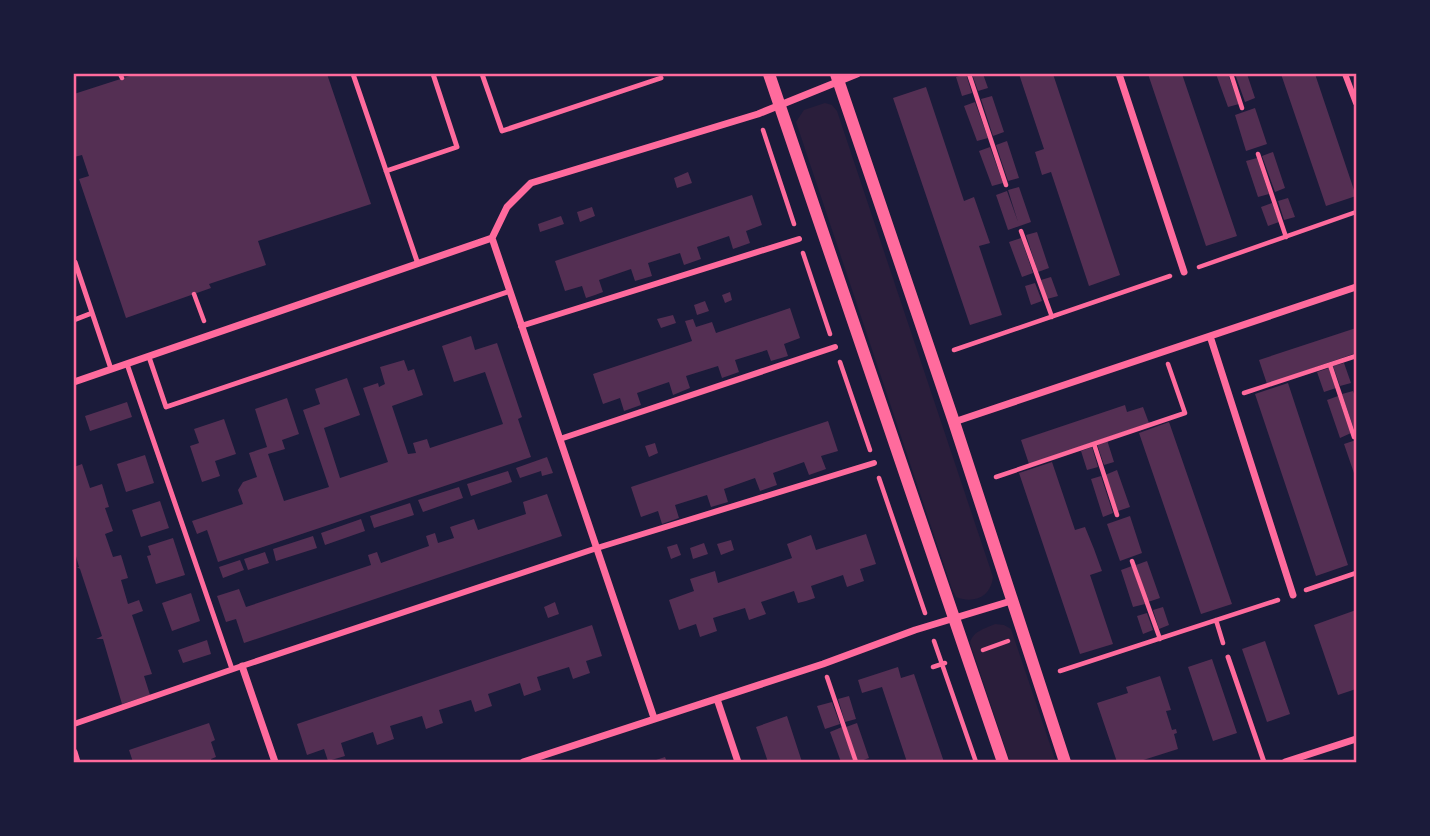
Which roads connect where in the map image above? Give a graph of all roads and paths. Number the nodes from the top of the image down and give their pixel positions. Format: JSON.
{"nodes":[{"id":1,"x":353,"y":74,"type":"edge"},
{"id":2,"x":433,"y":74,"type":"edge"},
{"id":3,"x":482,"y":74,"type":"edge"},
{"id":4,"x":769,"y":74,"type":"edge"},
{"id":5,"x":857,"y":74,"type":"edge"},
{"id":6,"x":969,"y":74,"type":"edge"},
{"id":7,"x":1119,"y":74,"type":"edge"},
{"id":8,"x":1231,"y":74,"type":"edge"},
{"id":9,"x":1345,"y":74,"type":"edge"},
{"id":10,"x":837,"y":77,"type":"edge"},
{"id":11,"x":661,"y":78,"type":"dead end"},
{"id":12,"x":1356,"y":103,"type":"edge"},
{"id":13,"x":780,"y":106,"type":"junction"},
{"id":14,"x":1242,"y":108,"type":"dead end"},
{"id":15,"x":1258,"y":154,"type":"dead end"},
{"id":16,"x":386,"y":171,"type":"junction"},
{"id":17,"x":1006,"y":186,"type":"dead end"},
{"id":18,"x":1356,"y":212,"type":"edge"},
{"id":19,"x":1021,"y":231,"type":"dead end"},
{"id":20,"x":1286,"y":237,"type":"junction"},
{"id":21,"x":492,"y":238,"type":"junction"},
{"id":22,"x":799,"y":239,"type":"dead end"},
{"id":23,"x":74,"y":262,"type":"edge"},
{"id":24,"x":418,"y":264,"type":"junction"},
{"id":25,"x":1184,"y":272,"type":"junction"},
{"id":26,"x":1356,"y":287,"type":"edge"},
{"id":27,"x":510,"y":291,"type":"junction"},
{"id":28,"x":194,"y":294,"type":"dead end"},
{"id":29,"x":92,"y":313,"type":"junction"},
{"id":30,"x":1052,"y":317,"type":"junction"},
{"id":31,"x":74,"y":320,"type":"edge"},
{"id":32,"x":521,"y":326,"type":"junction"},
{"id":33,"x":209,"y":335,"type":"junction"},
{"id":34,"x":1210,"y":336,"type":"junction"},
{"id":35,"x":835,"y":347,"type":"dead end"},
{"id":36,"x":954,"y":351,"type":"dead end"},
{"id":37,"x":1164,"y":352,"type":"junction"},
{"id":38,"x":1356,"y":356,"type":"edge"},
{"id":39,"x":149,"y":357,"type":"junction"},
{"id":40,"x":127,"y":364,"type":"junction"},
{"id":41,"x":1330,"y":365,"type":"junction"},
{"id":42,"x":111,"y":369,"type":"junction"},
{"id":43,"x":74,"y":382,"type":"edge"},
{"id":44,"x":1230,"y":398,"type":"junction"},
{"id":45,"x":954,"y":422,"type":"junction"},
{"id":46,"x":1354,"y":437,"type":"dead end"},
{"id":47,"x":560,"y":439,"type":"junction"},
{"id":48,"x":1094,"y":444,"type":"junction"},
{"id":49,"x":874,"y":463,"type":"dead end"},
{"id":50,"x":996,"y":477,"type":"dead end"},
{"id":51,"x":1117,"y":515,"type":"dead end"},
{"id":52,"x":597,"y":548,"type":"junction"},
{"id":53,"x":1132,"y":561,"type":"dead end"},
{"id":54,"x":1356,"y":573,"type":"edge"},
{"id":55,"x":1293,"y":595,"type":"junction"},
{"id":56,"x":1012,"y":601,"type":"junction"},
{"id":57,"x":956,"y":620,"type":"junction"},
{"id":58,"x":1216,"y":620,"type":"junction"},
{"id":59,"x":929,"y":626,"type":"junction"},
{"id":60,"x":1023,"y":636,"type":"junction"},
{"id":61,"x":1160,"y":639,"type":"junction"},
{"id":62,"x":968,"y":655,"type":"junction"},
{"id":63,"x":1228,"y":657,"type":"joint"},
{"id":64,"x":823,"y":664,"type":"junction"},
{"id":65,"x":943,"y":664,"type":"junction"},
{"id":66,"x":242,"y":666,"type":"junction"},
{"id":67,"x":933,"y":667,"type":"dead end"},
{"id":68,"x":232,"y":669,"type":"junction"},
{"id":69,"x":1060,"y":671,"type":"dead end"},
{"id":70,"x":717,"y":699,"type":"junction"},
{"id":71,"x":654,"y":718,"type":"junction"},
{"id":72,"x":74,"y":724,"type":"edge"},
{"id":73,"x":1356,"y":739,"type":"edge"},
{"id":74,"x":74,"y":752,"type":"edge"},
{"id":75,"x":77,"y":762,"type":"edge"},
{"id":76,"x":275,"y":762,"type":"edge"},
{"id":77,"x":523,"y":762,"type":"edge"},
{"id":78,"x":738,"y":762,"type":"edge"},
{"id":79,"x":856,"y":762,"type":"edge"},
{"id":80,"x":976,"y":762,"type":"edge"},
{"id":81,"x":1003,"y":762,"type":"edge"},
{"id":82,"x":1065,"y":762,"type":"edge"},
{"id":83,"x":1265,"y":762,"type":"edge"},
{"id":84,"x":1285,"y":762,"type":"edge"}],
"edges":[{"from":1,"to":16,"type":"lane"},
{"from":2,"to":16,"type":"lane"},
{"from":3,"to":11,"type":"lane"},
{"from":4,"to":13,"type":"street"},
{"from":5,"to":10,"type":"street"},
{"from":6,"to":17,"type":"path"},
{"from":7,"to":25,"type":"street"},
{"from":8,"to":14,"type":"path"},
{"from":9,"to":12,"type":"street"},
{"from":10,"to":13,"type":"street"},
{"from":10,"to":45,"type":"street"},
{"from":13,"to":21,"type":"street"},
{"from":13,"to":57,"type":"street"},
{"from":15,"to":20,"type":"path"},
{"from":16,"to":24,"type":"lane"},
{"from":18,"to":20,"type":"path"},
{"from":19,"to":30,"type":"path"},
{"from":20,"to":25,"type":"path"},
{"from":21,"to":24,"type":"street"},
{"from":21,"to":27,"type":"street"},
{"from":22,"to":32,"type":"street"},
{"from":23,"to":29,"type":"lane"},
{"from":24,"to":33,"type":"street"},
{"from":25,"to":30,"type":"path"},
{"from":26,"to":34,"type":"street"},
{"from":27,"to":32,"type":"street"},
{"from":27,"to":39,"type":"lane"},
{"from":28,"to":33,"type":"path"},
{"from":29,"to":31,"type":"lane"},
{"from":29,"to":42,"type":"lane"},
{"from":30,"to":36,"type":"path"},
{"from":32,"to":47,"type":"street"},
{"from":33,"to":39,"type":"street"},
{"from":34,"to":37,"type":"street"},
{"from":34,"to":44,"type":"street"},
{"from":35,"to":47,"type":"street"},
{"from":37,"to":45,"type":"street"},
{"from":37,"to":48,"type":"path"},
{"from":38,"to":41,"type":"path"},
{"from":39,"to":40,"type":"street"},
{"from":40,"to":42,"type":"street"},
{"from":40,"to":68,"type":"lane"},
{"from":41,"to":44,"type":"path"},
{"from":41,"to":46,"type":"path"},
{"from":42,"to":43,"type":"street"},
{"from":44,"to":55,"type":"street"},
{"from":45,"to":56,"type":"street"},
{"from":47,"to":52,"type":"street"},
{"from":48,"to":50,"type":"path"},
{"from":48,"to":51,"type":"path"},
{"from":49,"to":52,"type":"street"},
{"from":52,"to":66,"type":"street"},
{"from":52,"to":71,"type":"street"},
{"from":53,"to":61,"type":"path"},
{"from":54,"to":55,"type":"path"},
{"from":55,"to":58,"type":"path"},
{"from":56,"to":57,"type":"street"},
{"from":56,"to":60,"type":"street"},
{"from":57,"to":59,"type":"street"},
{"from":57,"to":62,"type":"street"},
{"from":58,"to":61,"type":"path"},
{"from":58,"to":63,"type":"path"},
{"from":59,"to":64,"type":"street"},
{"from":59,"to":65,"type":"path"},
{"from":60,"to":62,"type":"path"},
{"from":60,"to":82,"type":"street"},
{"from":61,"to":69,"type":"path"},
{"from":62,"to":65,"type":"path"},
{"from":62,"to":81,"type":"street"},
{"from":63,"to":83,"type":"lane"},
{"from":64,"to":70,"type":"street"},
{"from":64,"to":79,"type":"path"},
{"from":65,"to":67,"type":"path"},
{"from":65,"to":80,"type":"path"},
{"from":66,"to":68,"type":"street"},
{"from":66,"to":76,"type":"street"},
{"from":68,"to":72,"type":"street"},
{"from":70,"to":71,"type":"street"},
{"from":70,"to":78,"type":"street"},
{"from":71,"to":77,"type":"street"},
{"from":73,"to":84,"type":"street"},
{"from":74,"to":75,"type":"street"}]}
